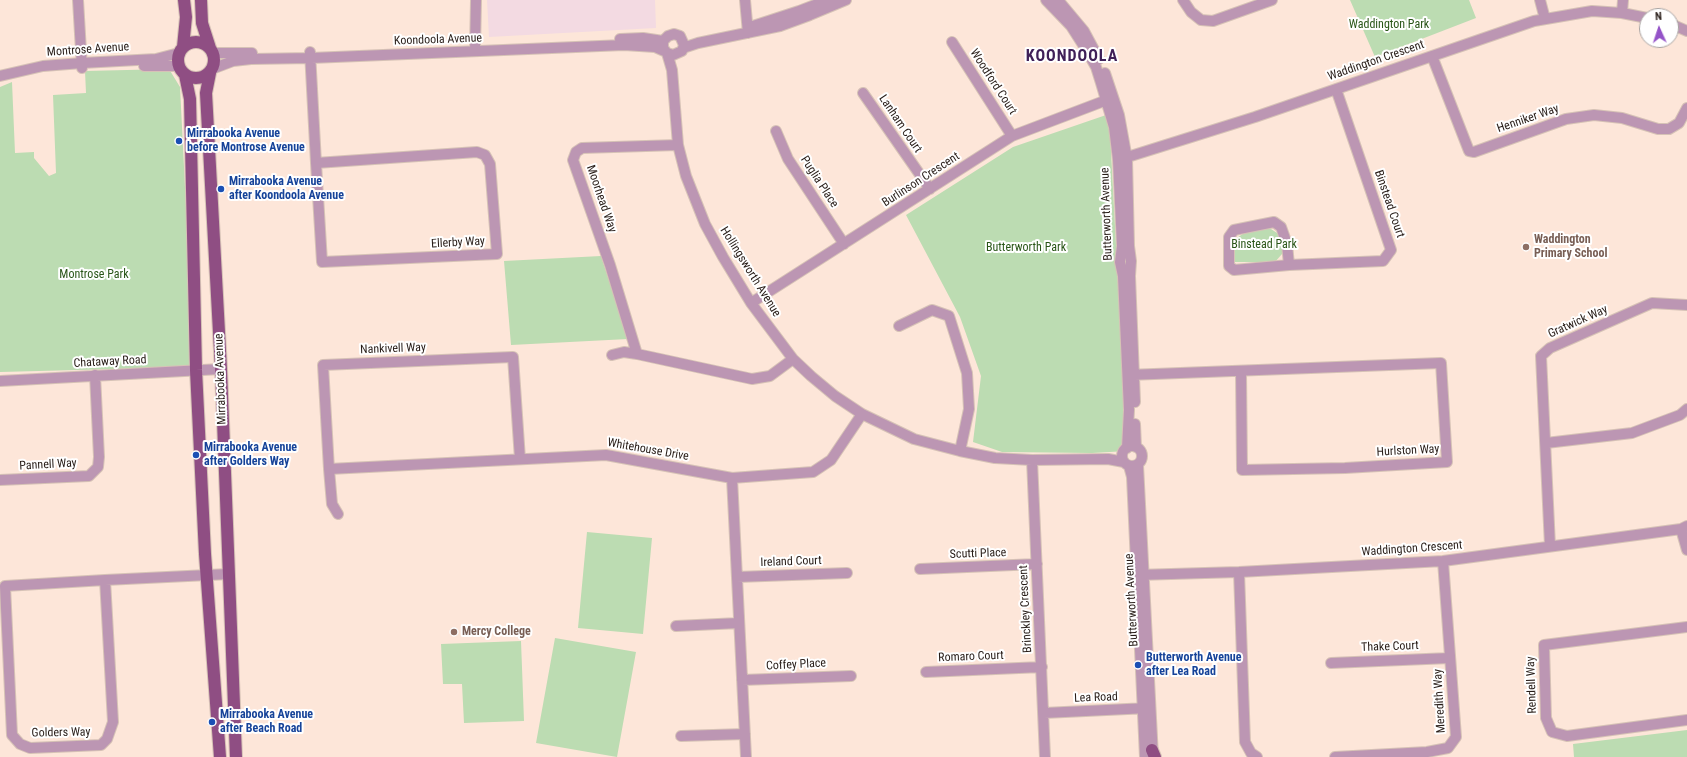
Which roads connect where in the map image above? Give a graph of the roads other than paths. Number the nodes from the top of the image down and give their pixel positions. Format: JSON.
{"nodes":[{"id":1,"x":78,"y":0,"type":"edge"},
{"id":2,"x":184,"y":0,"type":"edge"},
{"id":3,"x":201,"y":0,"type":"edge"},
{"id":4,"x":476,"y":0,"type":"edge"},
{"id":5,"x":745,"y":0,"type":"edge"},
{"id":6,"x":828,"y":0,"type":"edge"},
{"id":7,"x":846,"y":0,"type":"edge"},
{"id":8,"x":1046,"y":0,"type":"edge"},
{"id":9,"x":1058,"y":0,"type":"edge"},
{"id":10,"x":1183,"y":0,"type":"edge"},
{"id":11,"x":1272,"y":0,"type":"edge"},
{"id":12,"x":1540,"y":0,"type":"edge"},
{"id":13,"x":1623,"y":0,"type":"edge"},
{"id":14,"x":1622,"y":13,"type":"junction"},
{"id":15,"x":1639,"y":16,"type":"edge"},
{"id":16,"x":1545,"y":19,"type":"junction"},
{"id":17,"x":747,"y":31,"type":"junction"},
{"id":18,"x":952,"y":42,"type":"dead end"},
{"id":19,"x":478,"y":48,"type":"junction"},
{"id":20,"x":673,"y":48,"type":"junction"},
{"id":21,"x":181,"y":50,"type":"junction"},
{"id":22,"x":212,"y":51,"type":"junction"},
{"id":23,"x":310,"y":55,"type":"junction"},
{"id":24,"x":1432,"y":56,"type":"junction"},
{"id":25,"x":82,"y":66,"type":"junction"},
{"id":26,"x":182,"y":71,"type":"junction"},
{"id":27,"x":211,"y":71,"type":"junction"},
{"id":28,"x":0,"y":76,"type":"edge"},
{"id":29,"x":0,"y":83,"type":"edge"},
{"id":30,"x":1336,"y":89,"type":"junction"},
{"id":31,"x":863,"y":93,"type":"dead end"},
{"id":32,"x":1111,"y":99,"type":"junction"},
{"id":33,"x":1687,"y":108,"type":"edge"},
{"id":34,"x":776,"y":131,"type":"dead end"},
{"id":35,"x":1012,"y":136,"type":"junction"},
{"id":36,"x":678,"y":145,"type":"junction"},
{"id":37,"x":1122,"y":160,"type":"junction"},
{"id":38,"x":316,"y":163,"type":"junction"},
{"id":39,"x":930,"y":189,"type":"junction"},
{"id":40,"x":844,"y":244,"type":"junction"},
{"id":41,"x":1289,"y":265,"type":"junction"},
{"id":42,"x":751,"y":303,"type":"junction"},
{"id":43,"x":1687,"y":305,"type":"edge"},
{"id":44,"x":899,"y":326,"type":"dead end"},
{"id":45,"x":637,"y":354,"type":"junction"},
{"id":46,"x":612,"y":355,"type":"dead end"},
{"id":47,"x":793,"y":358,"type":"junction"},
{"id":48,"x":221,"y":369,"type":"junction"},
{"id":49,"x":196,"y":370,"type":"junction"},
{"id":50,"x":1241,"y":371,"type":"junction"},
{"id":51,"x":95,"y":375,"type":"junction"},
{"id":52,"x":1131,"y":375,"type":"junction"},
{"id":53,"x":0,"y":381,"type":"edge"},
{"id":54,"x":1687,"y":409,"type":"edge"},
{"id":55,"x":862,"y":414,"type":"junction"},
{"id":56,"x":1546,"y":443,"type":"junction"},
{"id":57,"x":960,"y":452,"type":"junction"},
{"id":58,"x":1129,"y":457,"type":"junction"},
{"id":59,"x":520,"y":459,"type":"junction"},
{"id":60,"x":1032,"y":460,"type":"junction"},
{"id":61,"x":329,"y":468,"type":"junction"},
{"id":62,"x":732,"y":478,"type":"junction"},
{"id":63,"x":0,"y":480,"type":"edge"},
{"id":64,"x":338,"y":514,"type":"dead end"},
{"id":65,"x":1684,"y":527,"type":"edge"},
{"id":66,"x":1550,"y":546,"type":"junction"},
{"id":67,"x":1687,"y":550,"type":"edge"},
{"id":68,"x":1443,"y":561,"type":"junction"},
{"id":69,"x":1037,"y":564,"type":"junction"},
{"id":70,"x":920,"y":569,"type":"dead end"},
{"id":71,"x":1239,"y":572,"type":"junction"},
{"id":72,"x":847,"y":573,"type":"dead end"},
{"id":73,"x":229,"y":574,"type":"junction"},
{"id":74,"x":206,"y":575,"type":"junction"},
{"id":75,"x":1141,"y":575,"type":"junction"},
{"id":76,"x":737,"y":577,"type":"junction"},
{"id":77,"x":105,"y":580,"type":"junction"},
{"id":78,"x":739,"y":623,"type":"junction"},
{"id":79,"x":676,"y":626,"type":"dead end"},
{"id":80,"x":1687,"y":627,"type":"edge"},
{"id":81,"x":1450,"y":658,"type":"junction"},
{"id":82,"x":1331,"y":663,"type":"dead end"},
{"id":83,"x":1042,"y":667,"type":"junction"},
{"id":84,"x":926,"y":672,"type":"dead end"},
{"id":85,"x":851,"y":676,"type":"dead end"},
{"id":86,"x":742,"y":680,"type":"junction"},
{"id":87,"x":1146,"y":708,"type":"junction"},
{"id":88,"x":1044,"y":713,"type":"junction"},
{"id":89,"x":235,"y":715,"type":"junction"},
{"id":90,"x":1687,"y":720,"type":"edge"},
{"id":91,"x":745,"y":734,"type":"junction"},
{"id":92,"x":681,"y":736,"type":"dead end"},
{"id":93,"x":1151,"y":755,"type":"edge"},
{"id":94,"x":220,"y":757,"type":"edge"},
{"id":95,"x":236,"y":757,"type":"edge"},
{"id":96,"x":241,"y":757,"type":"edge"},
{"id":97,"x":746,"y":757,"type":"edge"},
{"id":98,"x":1045,"y":757,"type":"edge"},
{"id":99,"x":1258,"y":757,"type":"edge"},
{"id":100,"x":1335,"y":757,"type":"edge"}],
"edges":[{"from":1,"to":25,"type":"street"},
{"from":2,"to":21,"type":"main road","name":"Mirrabooka Avenue"},
{"from":3,"to":22,"type":"main road","name":"Mirrabooka Avenue"},
{"from":4,"to":19,"type":"street"},
{"from":5,"to":17,"type":"street"},
{"from":6,"to":17,"type":"street","name":"Koondoola Avenue"},
{"from":7,"to":17,"type":"street","name":"Koondoola Avenue"},
{"from":8,"to":32,"type":"street","name":"Butterworth Avenue"},
{"from":9,"to":32,"type":"street","name":"Butterworth Avenue"},
{"from":10,"to":11,"type":"street"},
{"from":12,"to":16,"type":"street"},
{"from":13,"to":14,"type":"street"},
{"from":14,"to":15,"type":"street","name":"Waddington Crescent"},
{"from":14,"to":16,"type":"street","name":"Waddington Crescent"},
{"from":16,"to":24,"type":"street","name":"Waddington Crescent"},
{"from":17,"to":20,"type":"street","name":"Koondoola Avenue"},
{"from":18,"to":35,"type":"street","name":"Woodford Court"},
{"from":19,"to":20,"type":"street","name":"Koondoola Avenue"},
{"from":19,"to":23,"type":"street","name":"Koondoola Avenue"},
{"from":20,"to":36,"type":"street","name":"Hollingsworth Avenue"},
{"from":21,"to":22,"type":"main road"},
{"from":21,"to":25,"type":"street","name":"Montrose Avenue"},
{"from":21,"to":26,"type":"main road","name":"Mirrabooka Avenue"},
{"from":22,"to":23,"type":"street","name":"Koondoola Avenue"},
{"from":22,"to":27,"type":"main road","name":"Mirrabooka Avenue"},
{"from":23,"to":27,"type":"street","name":"Koondoola Avenue"},
{"from":23,"to":38,"type":"street","name":"Ellerby Way"},
{"from":24,"to":30,"type":"street","name":"Waddington Crescent"},
{"from":24,"to":33,"type":"street","name":"Henniker Way"},
{"from":25,"to":26,"type":"street","name":"Montrose Avenue"},
{"from":25,"to":28,"type":"street","name":"Montrose Avenue"},
{"from":25,"to":29,"type":"street","name":"Montrose Avenue"},
{"from":26,"to":27,"type":"main road"},
{"from":26,"to":49,"type":"main road","name":"Mirrabooka Avenue"},
{"from":27,"to":48,"type":"main road","name":"Mirrabooka Avenue"},
{"from":30,"to":37,"type":"street","name":"Waddington Crescent"},
{"from":30,"to":41,"type":"street","name":"Binstead Court"},
{"from":31,"to":39,"type":"street","name":"Lanham Court"},
{"from":32,"to":35,"type":"street","name":"Burlinson Crescent"},
{"from":32,"to":37,"type":"street","name":"Butterworth Avenue"},
{"from":34,"to":40,"type":"street","name":"Puglia Place"},
{"from":35,"to":39,"type":"street","name":"Burlinson Crescent"},
{"from":36,"to":42,"type":"street","name":"Hollingsworth Avenue"},
{"from":36,"to":45,"type":"street","name":"Moorhead Way"},
{"from":37,"to":52,"type":"street","name":"Butterworth Avenue"},
{"from":38,"to":38,"type":"street","name":"Ellerby Way"},
{"from":39,"to":40,"type":"street","name":"Burlinson Crescent"},
{"from":40,"to":42,"type":"street","name":"Burlinson Crescent"},
{"from":41,"to":41,"type":"street","name":"Binstead Court"},
{"from":42,"to":47,"type":"street","name":"Hollingsworth Avenue"},
{"from":43,"to":56,"type":"street","name":"Gratwick Way"},
{"from":44,"to":57,"type":"street"},
{"from":45,"to":46,"type":"street"},
{"from":45,"to":47,"type":"street"},
{"from":47,"to":55,"type":"street","name":"Hollingsworth Avenue"},
{"from":48,"to":49,"type":"street","name":"Chataway Road"},
{"from":48,"to":73,"type":"main road","name":"Mirrabooka Avenue"},
{"from":49,"to":51,"type":"street","name":"Chataway Road"},
{"from":49,"to":74,"type":"main road","name":"Mirrabooka Avenue"},
{"from":50,"to":50,"type":"street","name":"Hurlston Way"},
{"from":50,"to":52,"type":"street","name":"Hurlston Way"},
{"from":51,"to":53,"type":"street","name":"Chataway Road"},
{"from":51,"to":63,"type":"street","name":"Pannell Way"},
{"from":52,"to":58,"type":"street","name":"Butterworth Avenue"},
{"from":54,"to":56,"type":"street"},
{"from":55,"to":57,"type":"street","name":"Hollingsworth Avenue"},
{"from":55,"to":62,"type":"street","name":"Whitehouse Drive"},
{"from":56,"to":66,"type":"street","name":"Gratwick Way"},
{"from":57,"to":60,"type":"street","name":"Hollingsworth Avenue"},
{"from":58,"to":60,"type":"street","name":"Hollingsworth Avenue"},
{"from":58,"to":75,"type":"street","name":"Butterworth Avenue"},
{"from":59,"to":61,"type":"street","name":"Whitehouse Drive"},
{"from":59,"to":61,"type":"street","name":"Nankivell Way"},
{"from":59,"to":62,"type":"street","name":"Whitehouse Drive"},
{"from":60,"to":69,"type":"street","name":"Brinckley Crescent"},
{"from":61,"to":64,"type":"street","name":"Nankivell Way"},
{"from":62,"to":76,"type":"street"},
{"from":65,"to":66,"type":"street","name":"Waddington Crescent"},
{"from":65,"to":67,"type":"street"},
{"from":66,"to":68,"type":"street","name":"Waddington Crescent"},
{"from":68,"to":71,"type":"street","name":"Waddington Crescent"},
{"from":68,"to":81,"type":"street","name":"Meredith Way"},
{"from":69,"to":70,"type":"street","name":"Scutti Place"},
{"from":69,"to":83,"type":"street","name":"Brinckley Crescent"},
{"from":71,"to":75,"type":"street","name":"Waddington Crescent"},
{"from":71,"to":99,"type":"street"},
{"from":72,"to":76,"type":"street","name":"Ireland Court"},
{"from":73,"to":74,"type":"street","name":"Golders Way"},
{"from":73,"to":89,"type":"main road","name":"Mirrabooka Avenue"},
{"from":74,"to":77,"type":"street","name":"Golders Way"},
{"from":74,"to":94,"type":"main road","name":"Mirrabooka Avenue"},
{"from":75,"to":87,"type":"street","name":"Butterworth Avenue"},
{"from":76,"to":78,"type":"street"},
{"from":77,"to":77,"type":"street","name":"Golders Way"},
{"from":78,"to":79,"type":"street"},
{"from":78,"to":86,"type":"street"},
{"from":80,"to":90,"type":"street","name":"Rendell Way"},
{"from":81,"to":82,"type":"street","name":"Thake Court"},
{"from":81,"to":100,"type":"street","name":"Meredith Way"},
{"from":83,"to":84,"type":"street","name":"Romaro Court"},
{"from":83,"to":88,"type":"street","name":"Brinckley Crescent"},
{"from":85,"to":86,"type":"street","name":"Coffey Place"},
{"from":86,"to":91,"type":"street"},
{"from":87,"to":88,"type":"street","name":"Lea Road"},
{"from":87,"to":93,"type":"street","name":"Butterworth Avenue"},
{"from":88,"to":98,"type":"street","name":"Brinckley Crescent"},
{"from":89,"to":95,"type":"main road","name":"Mirrabooka Avenue"},
{"from":89,"to":96,"type":"main road"},
{"from":91,"to":92,"type":"street"},
{"from":91,"to":97,"type":"street"}]}
